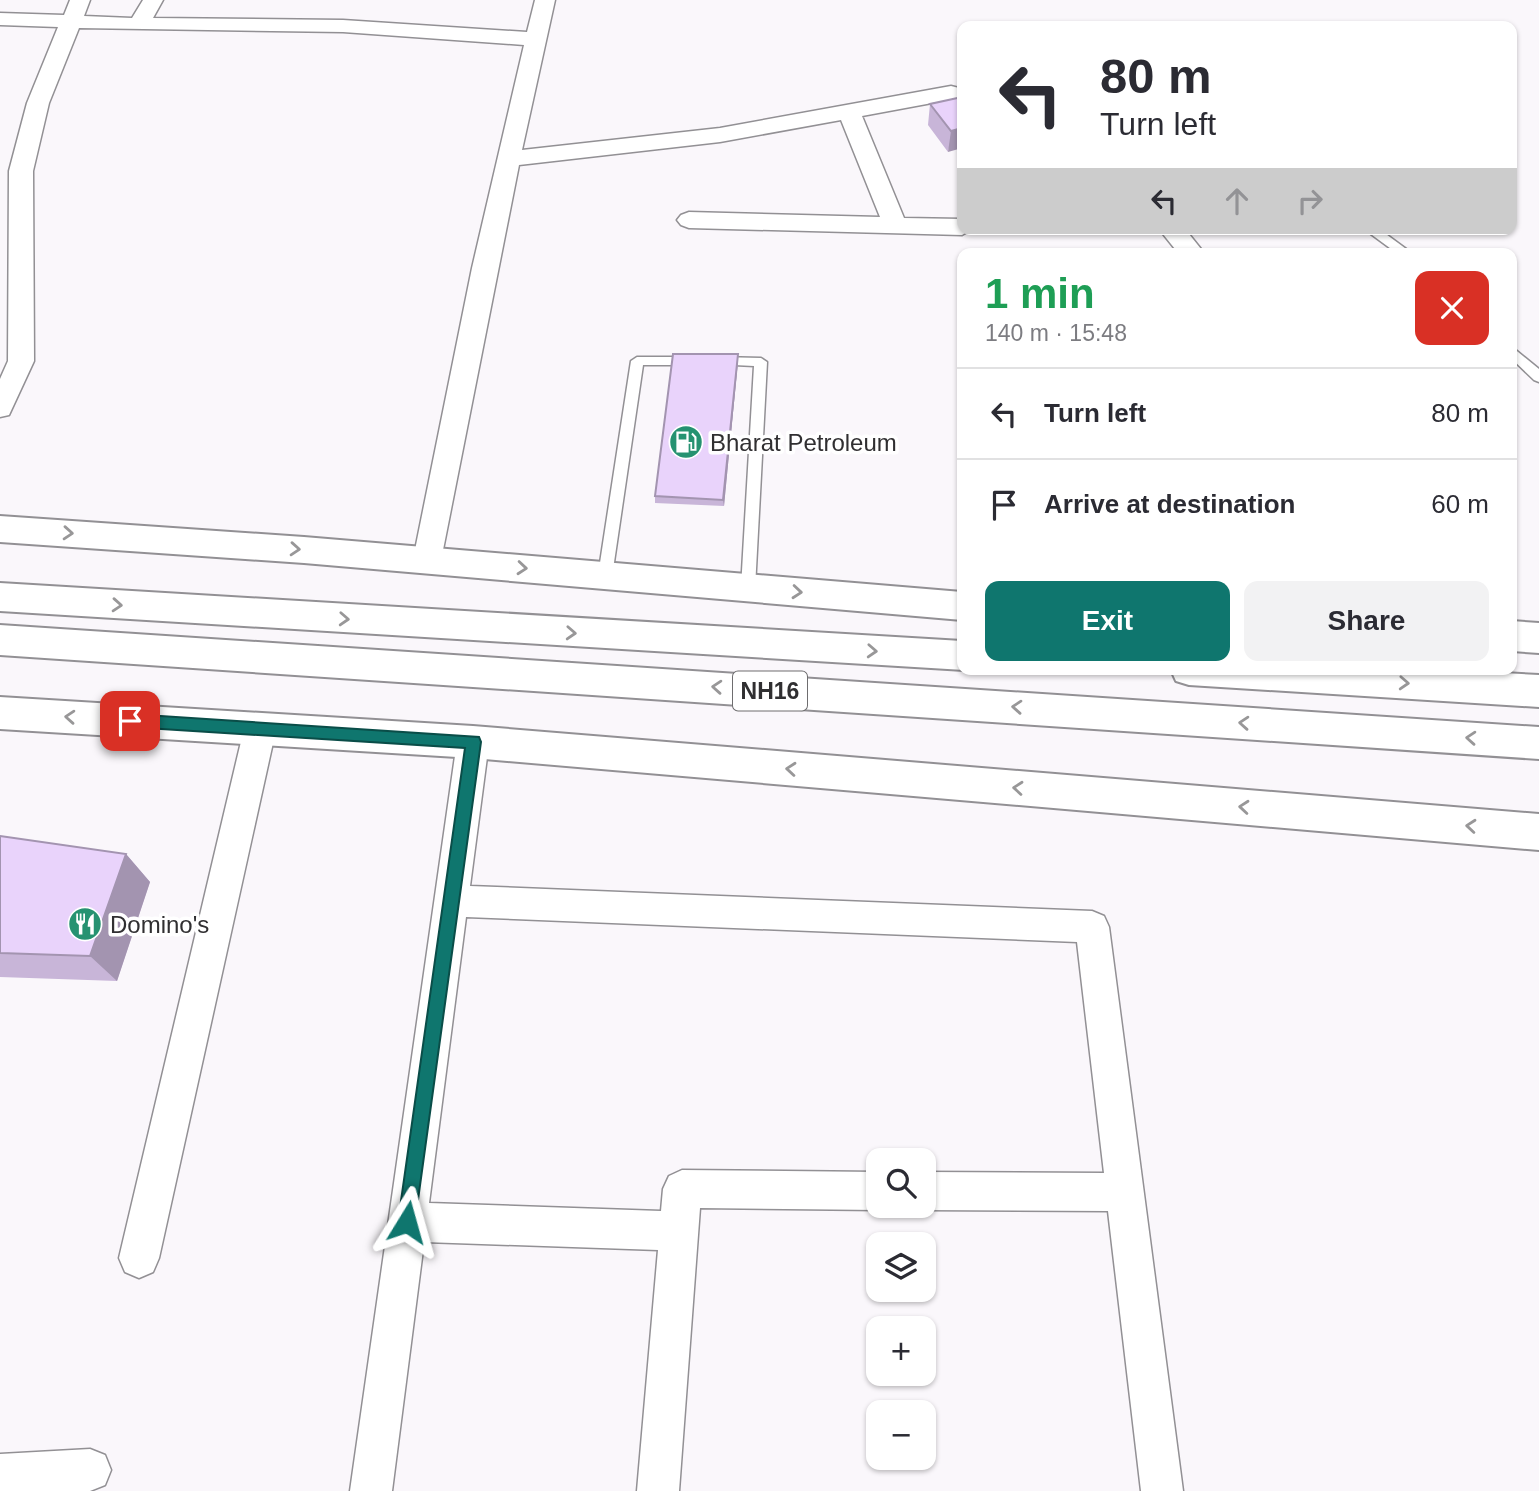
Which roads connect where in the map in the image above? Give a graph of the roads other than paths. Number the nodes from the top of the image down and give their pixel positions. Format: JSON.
{"nodes":[{"id":1,"x":80,"y":0,"type":"edge"},
{"id":2,"x":153,"y":0,"type":"edge"},
{"id":3,"x":545,"y":0,"type":"edge"},
{"id":4,"x":0,"y":19,"type":"edge"},
{"id":5,"x":71,"y":22,"type":"junction"},
{"id":6,"x":139,"y":24,"type":"junction"},
{"id":7,"x":534,"y":39,"type":"junction"},
{"id":8,"x":951,"y":93,"type":"dead end"},
{"id":9,"x":849,"y":111,"type":"junction"},
{"id":10,"x":509,"y":159,"type":"junction"},
{"id":11,"x":689,"y":220,"type":"dead end"},
{"id":12,"x":895,"y":226,"type":"junction"},
{"id":13,"x":957,"y":227,"type":"edge"},
{"id":14,"x":1379,"y":235,"type":"edge"},
{"id":15,"x":1398,"y":248,"type":"edge"},
{"id":16,"x":1517,"y":356,"type":"edge"},
{"id":17,"x":1539,"y":377,"type":"edge"},
{"id":18,"x":0,"y":408,"type":"edge"},
{"id":19,"x":0,"y":528,"type":"edge"},
{"id":20,"x":427,"y":560,"type":"junction"},
{"id":21,"x":605,"y":576,"type":"junction"},
{"id":22,"x":748,"y":587,"type":"junction"},
{"id":23,"x":0,"y":597,"type":"edge"},
{"id":24,"x":957,"y":606,"type":"edge"},
{"id":25,"x":1517,"y":636,"type":"edge"},
{"id":26,"x":1539,"y":638,"type":"edge"},
{"id":27,"x":0,"y":640,"type":"edge"},
{"id":28,"x":957,"y":656,"type":"edge"},
{"id":29,"x":1272,"y":675,"type":"edge"},
{"id":30,"x":1539,"y":691,"type":"edge"},
{"id":31,"x":0,"y":713,"type":"edge"},
{"id":32,"x":260,"y":729,"type":"junction"},
{"id":33,"x":473,"y":742,"type":"junction"},
{"id":34,"x":1539,"y":743,"type":"edge"},
{"id":35,"x":1539,"y":832,"type":"edge"},
{"id":36,"x":452,"y":901,"type":"junction"},
{"id":37,"x":866,"y":1191,"type":"edge"},
{"id":38,"x":936,"y":1191,"type":"edge"},
{"id":39,"x":1125,"y":1192,"type":"junction"},
{"id":40,"x":407,"y":1222,"type":"junction"},
{"id":41,"x":679,"y":1231,"type":"junction"},
{"id":42,"x":139,"y":1258,"type":"dead end"},
{"id":43,"x":90,"y":1470,"type":"dead end"},
{"id":44,"x":0,"y":1475,"type":"edge"},
{"id":45,"x":371,"y":1491,"type":"edge"},
{"id":46,"x":658,"y":1491,"type":"edge"},
{"id":47,"x":1162,"y":1491,"type":"edge"}],
"edges":[{"from":1,"to":5,"type":"street"},
{"from":2,"to":6,"type":"street"},
{"from":3,"to":7,"type":"street"},
{"from":4,"to":5,"type":"street"},
{"from":5,"to":6,"type":"street"},
{"from":5,"to":18,"type":"street"},
{"from":6,"to":7,"type":"street"},
{"from":7,"to":10,"type":"street"},
{"from":8,"to":9,"type":"street"},
{"from":9,"to":10,"type":"street"},
{"from":9,"to":12,"type":"street"},
{"from":10,"to":20,"type":"street"},
{"from":11,"to":12,"type":"street"},
{"from":12,"to":13,"type":"street"},
{"from":14,"to":15,"type":"lane"},
{"from":16,"to":17,"type":"lane"},
{"from":19,"to":20,"type":"main road","one_way":true},
{"from":20,"to":21,"type":"main road","one_way":true},
{"from":21,"to":22,"type":"main road"},
{"from":21,"to":22,"type":"lane"},
{"from":22,"to":24,"type":"main road","one_way":true},
{"from":23,"to":28,"type":"main road","number":"NH16","one_way":true},
{"from":25,"to":26,"type":"main road"},
{"from":34,"to":27,"type":"main road","number":"NH16","one_way":true},
{"from":29,"to":30,"type":"main road","one_way":true},
{"from":32,"to":31,"type":"main road","one_way":true},
{"from":32,"to":33,"type":"main road"},
{"from":32,"to":42,"type":"street"},
{"from":35,"to":33,"type":"main road","one_way":true},
{"from":33,"to":36,"type":"street"},
{"from":36,"to":39,"type":"street"},
{"from":36,"to":40,"type":"street"},
{"from":37,"to":41,"type":"street"},
{"from":38,"to":39,"type":"street"},
{"from":39,"to":47,"type":"street"},
{"from":40,"to":41,"type":"street"},
{"from":40,"to":45,"type":"street"},
{"from":41,"to":46,"type":"street"},
{"from":43,"to":44,"type":"street"}]}
